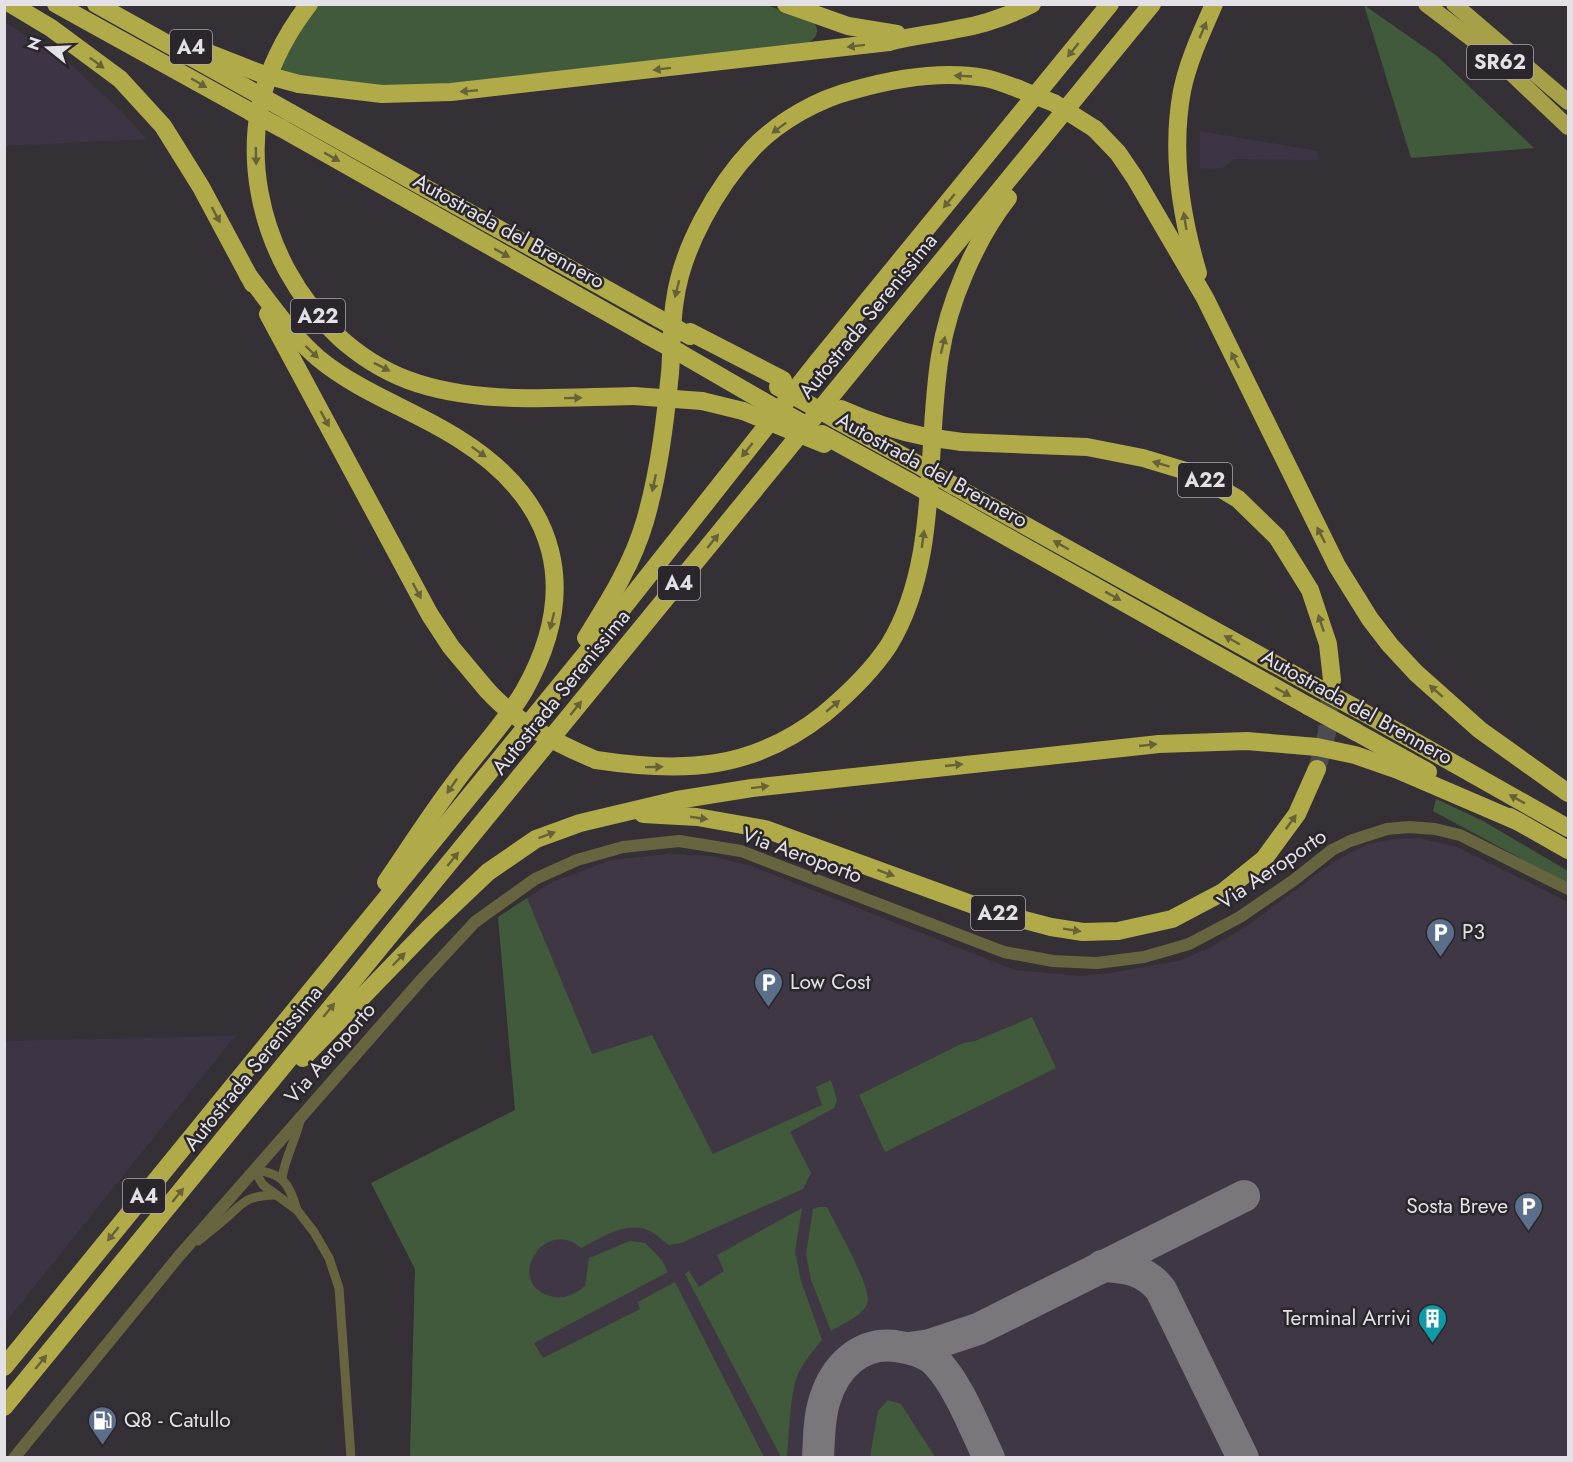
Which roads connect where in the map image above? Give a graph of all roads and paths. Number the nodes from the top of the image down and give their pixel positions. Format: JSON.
{"nodes":[{"id":1,"x":11,"y":4,"type":"edge"},
{"id":2,"x":56,"y":4,"type":"edge"},
{"id":3,"x":96,"y":4,"type":"edge"},
{"id":4,"x":309,"y":4,"type":"edge"},
{"id":5,"x":786,"y":4,"type":"edge"},
{"id":6,"x":1032,"y":4,"type":"edge"},
{"id":7,"x":1110,"y":4,"type":"edge"},
{"id":8,"x":1214,"y":4,"type":"edge"},
{"id":9,"x":1426,"y":4,"type":"edge"},
{"id":10,"x":1454,"y":4,"type":"edge"},
{"id":11,"x":1149,"y":8,"type":"edge"},
{"id":12,"x":121,"y":18,"type":"junction"},
{"id":13,"x":914,"y":36,"type":"junction"},
{"id":14,"x":1569,"y":102,"type":"edge"},
{"id":15,"x":1569,"y":127,"type":"edge"},
{"id":16,"x":248,"y":275,"type":"junction"},
{"id":17,"x":1205,"y":298,"type":"junction"},
{"id":18,"x":839,"y":415,"type":"junction"},
{"id":19,"x":823,"y":439,"type":"junction"},
{"id":20,"x":1326,"y":684,"type":"junction"},
{"id":21,"x":545,"y":703,"type":"junction"},
{"id":22,"x":1317,"y":769,"type":"tunnel mouth"},
{"id":23,"x":1569,"y":794,"type":"edge"},
{"id":24,"x":620,"y":813,"type":"junction"},
{"id":25,"x":1519,"y":822,"type":"junction"},
{"id":26,"x":1569,"y":828,"type":"edge"},
{"id":27,"x":1569,"y":850,"type":"edge"},
{"id":28,"x":1569,"y":889,"type":"edge"},
{"id":29,"x":283,"y":1026,"type":"junction"},
{"id":30,"x":302,"y":1116,"type":"junction"},
{"id":31,"x":212,"y":1153,"type":"junction"},
{"id":32,"x":254,"y":1170,"type":"junction"},
{"id":33,"x":282,"y":1178,"type":"junction"},
{"id":34,"x":275,"y":1195,"type":"junction"},
{"id":35,"x":297,"y":1210,"type":"junction"},
{"id":36,"x":178,"y":1256,"type":"junction"},
{"id":37,"x":4,"y":1367,"type":"edge"},
{"id":38,"x":4,"y":1407,"type":"edge"},
{"id":39,"x":14,"y":1458,"type":"edge"},
{"id":40,"x":351,"y":1458,"type":"edge"}],
"edges":[{"from":1,"to":16,"type":"highway","one_way":true},
{"from":2,"to":19,"type":"highway","name":"Autostrada del Brennero","one_way":true,"bridge":true},
{"from":3,"to":12,"type":"highway","name":"Autostrada del Brennero"},
{"from":4,"to":19,"type":"highway","number":"A22","one_way":true,"bridge":true},
{"from":5,"to":13,"type":"highway"},
{"from":6,"to":13,"type":"highway"},
{"from":7,"to":21,"type":"highway","name":"Autostrada Serenissima","number":"A4","one_way":true},
{"from":17,"to":8,"type":"highway","one_way":true},
{"from":9,"to":15,"type":"highway","number":"SR62"},
{"from":10,"to":14,"type":"highway","number":"SR62"},
{"from":16,"to":11,"type":"highway","one_way":true,"bridge":true},
{"from":31,"to":11,"type":"highway","name":"Autostrada Serenissima","number":"A4","one_way":true},
{"from":13,"to":12,"type":"highway","number":"A4","one_way":true,"bridge":true},
{"from":12,"to":18,"type":"highway","name":"Autostrada del Brennero","bridge":true},
{"from":16,"to":29,"type":"highway","one_way":true},
{"from":17,"to":21,"type":"highway","one_way":true,"bridge":true},
{"from":23,"to":17,"type":"highway","one_way":true},
{"from":20,"to":18,"type":"highway","name":"Autostrada del Brennero","one_way":true,"bridge":true},
{"from":20,"to":18,"type":"highway","number":"A22","one_way":true,"bridge":true},
{"from":19,"to":25,"type":"highway","name":"Autostrada del Brennero","one_way":true,"bridge":true},
{"from":26,"to":20,"type":"highway","name":"Autostrada del Brennero","one_way":true,"bridge":true},
{"from":21,"to":29,"type":"highway","name":"Autostrada Serenissima","number":"A4"},
{"from":24,"to":22,"type":"highway","number":"A22","one_way":true},
{"from":24,"to":25,"type":"highway","one_way":true},
{"from":31,"to":24,"type":"highway","number":"A4","one_way":true},
{"from":25,"to":27,"type":"highway","name":"Autostrada del Brennero"},
{"from":28,"to":30,"type":"street","name":"Via Aeroporto"},
{"from":29,"to":37,"type":"highway","name":"Autostrada Serenissima","number":"A4","one_way":true},
{"from":30,"to":32,"type":"street","name":"Via Aeroporto"},
{"from":30,"to":33,"type":"street"},
{"from":38,"to":31,"type":"highway","name":"Autostrada Serenissima","number":"A4","one_way":true},
{"from":32,"to":33,"type":"street"},
{"from":32,"to":34,"type":"street"},
{"from":32,"to":36,"type":"street","name":"Via Aeroporto"},
{"from":33,"to":35,"type":"street"},
{"from":34,"to":35,"type":"street"},
{"from":34,"to":36,"type":"street"},
{"from":35,"to":40,"type":"street"},
{"from":36,"to":39,"type":"street","name":"Via Aeroporto"}]}
